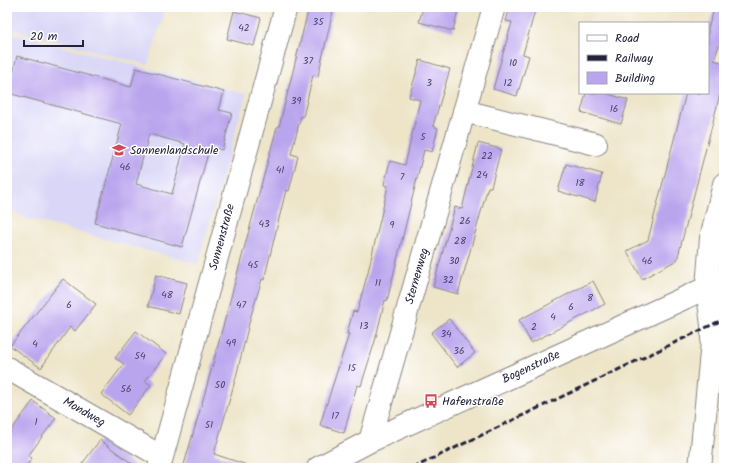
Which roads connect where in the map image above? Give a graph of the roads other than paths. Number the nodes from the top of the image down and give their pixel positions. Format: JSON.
{"nodes":[{"id":1,"x":286,"y":7,"type":"edge"},
{"id":2,"x":494,"y":7,"type":"edge"},
{"id":3,"x":464,"y":111,"type":"junction"},
{"id":4,"x":596,"y":144,"type":"dead end"},
{"id":5,"x":724,"y":184,"type":"edge"},
{"id":6,"x":715,"y":283,"type":"edge"},
{"id":7,"x":718,"y":339,"type":"edge"},
{"id":8,"x":7,"y":368,"type":"edge"},
{"id":9,"x":370,"y":441,"type":"junction"},
{"id":10,"x":160,"y":462,"type":"edge"},
{"id":11,"x":318,"y":468,"type":"edge"},
{"id":12,"x":700,"y":468,"type":"edge"}],
"edges":[{"from":1,"to":10,"type":"street","name":"Sonnenstraße"},
{"from":2,"to":3,"type":"street","name":"Sternenweg"},
{"from":3,"to":4,"type":"street"},
{"from":3,"to":9,"type":"street","name":"Sternenweg"},
{"from":5,"to":6,"type":"street"},
{"from":6,"to":7,"type":"street"},
{"from":6,"to":9,"type":"street","name":"Bogenstraße"},
{"from":7,"to":12,"type":"street"},
{"from":8,"to":10,"type":"street","name":"Mondweg"},
{"from":9,"to":11,"type":"street","name":"Bogenstraße"}]}
